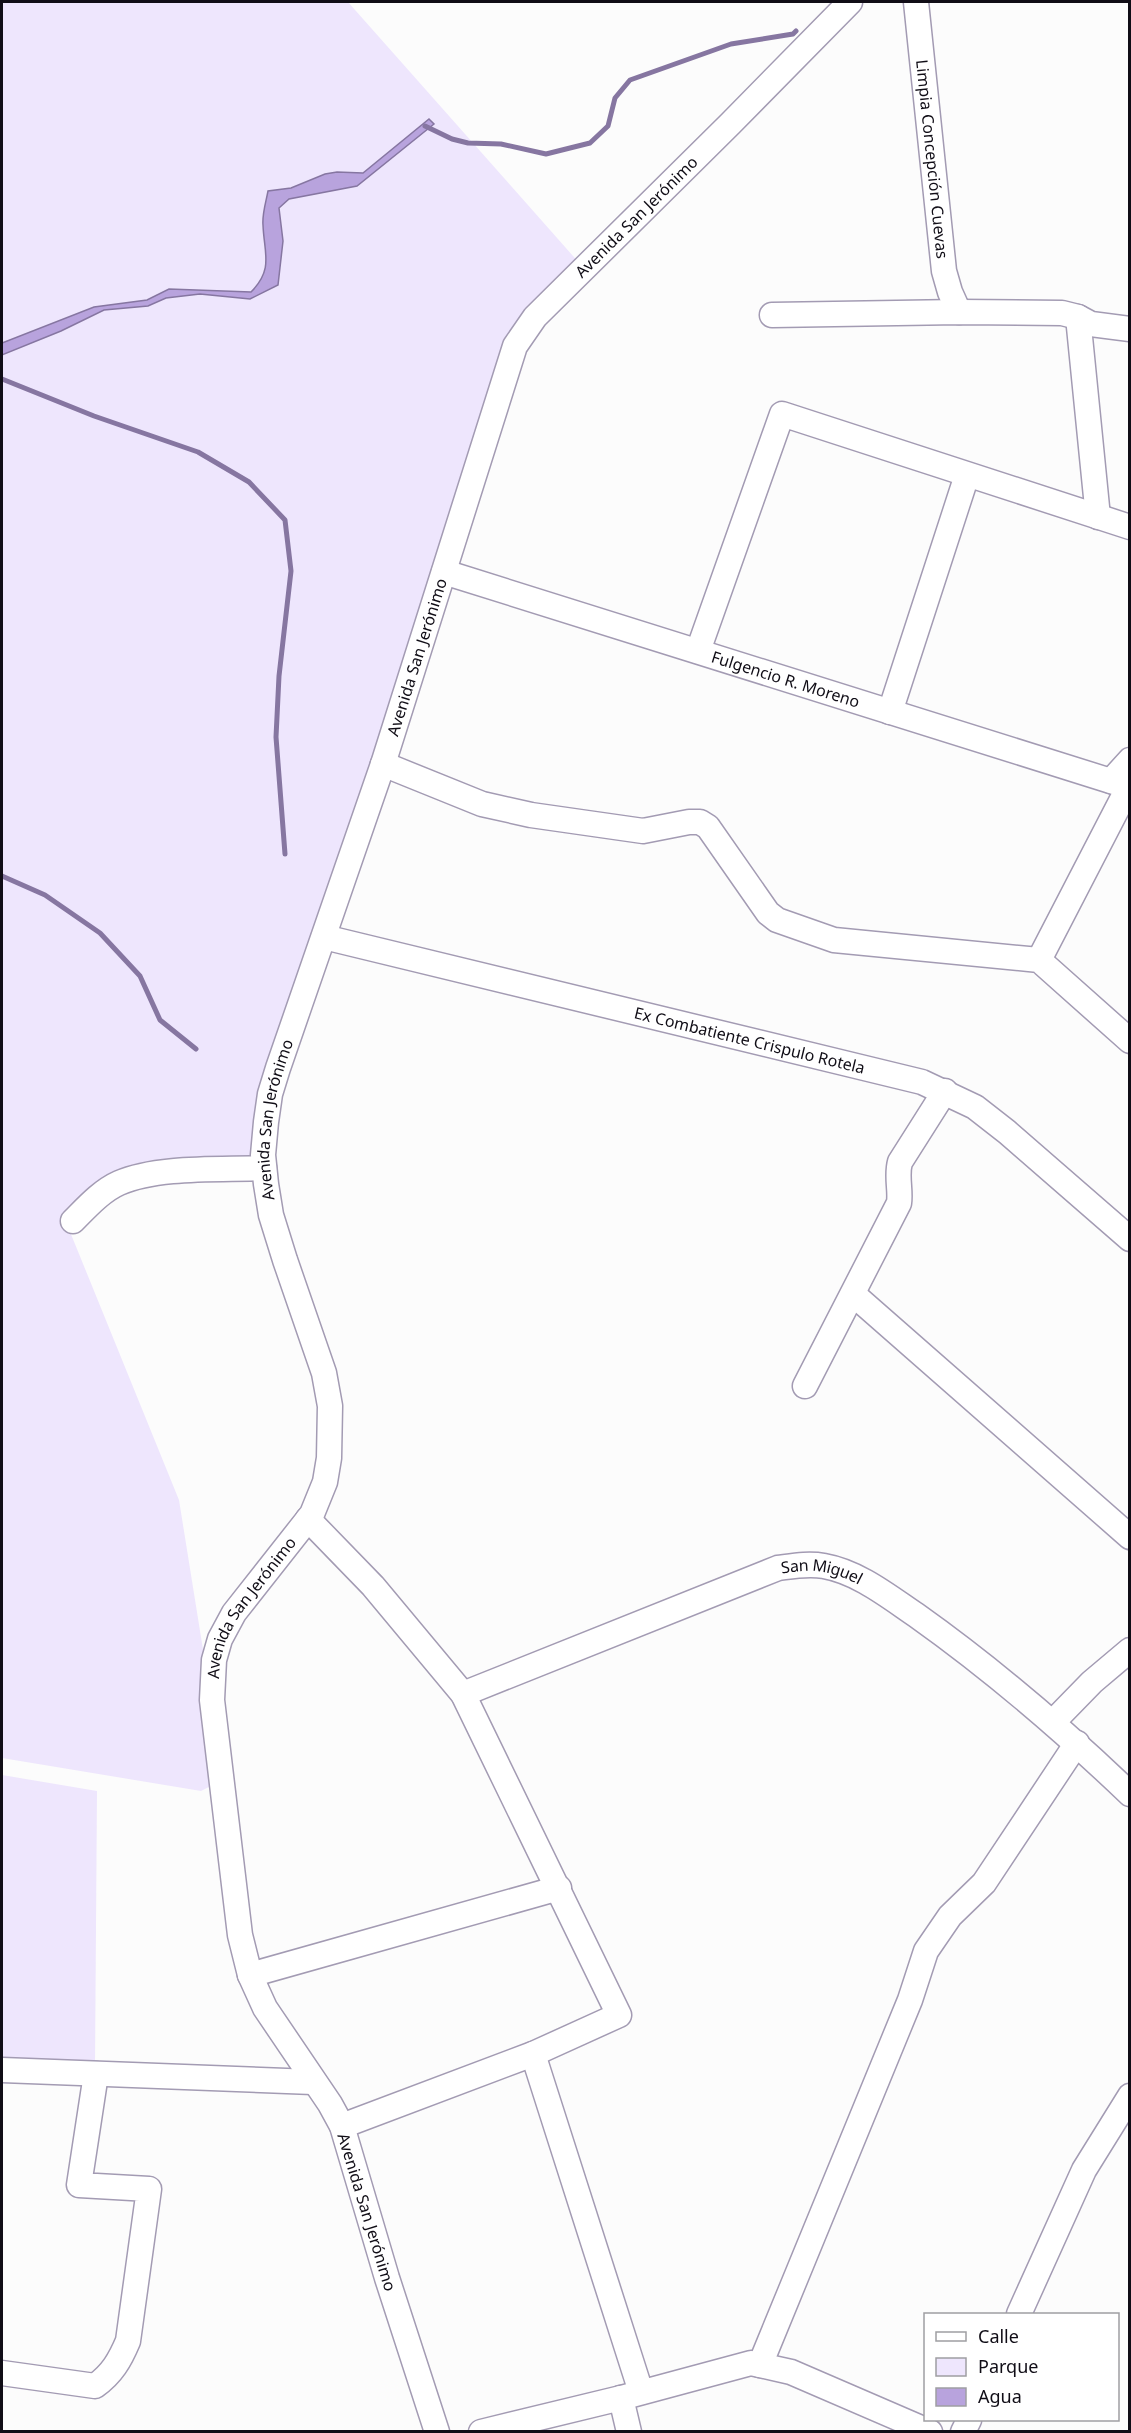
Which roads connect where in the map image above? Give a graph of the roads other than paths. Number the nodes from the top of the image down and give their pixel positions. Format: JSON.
{"nodes":[{"id":1,"x":850,"y":2,"type":"edge"},
{"id":2,"x":916,"y":2,"type":"edge"},
{"id":3,"x":959,"y":312,"type":"junction"},
{"id":4,"x":772,"y":315,"type":"dead end"},
{"id":5,"x":1078,"y":316,"type":"junction"},
{"id":6,"x":1130,"y":329,"type":"edge"},
{"id":7,"x":967,"y":475,"type":"junction"},
{"id":8,"x":1098,"y":517,"type":"junction"},
{"id":9,"x":1130,"y":527,"type":"edge"},
{"id":10,"x":444,"y":572,"type":"junction"},
{"id":11,"x":699,"y":651,"type":"junction"},
{"id":12,"x":890,"y":712,"type":"junction"},
{"id":13,"x":1130,"y":760,"type":"edge"},
{"id":14,"x":383,"y":764,"type":"junction"},
{"id":15,"x":1123,"y":785,"type":"edge"},
{"id":16,"x":324,"y":937,"type":"junction"},
{"id":17,"x":1039,"y":960,"type":"junction"},
{"id":18,"x":1130,"y":1041,"type":"edge"},
{"id":19,"x":945,"y":1091,"type":"junction"},
{"id":20,"x":264,"y":1168,"type":"junction"},
{"id":21,"x":73,"y":1221,"type":"dead end"},
{"id":22,"x":1130,"y":1239,"type":"edge"},
{"id":23,"x":853,"y":1294,"type":"junction"},
{"id":24,"x":805,"y":1386,"type":"dead end"},
{"id":25,"x":308,"y":1519,"type":"junction"},
{"id":26,"x":1130,"y":1537,"type":"edge"},
{"id":27,"x":1130,"y":1650,"type":"edge"},
{"id":28,"x":463,"y":1694,"type":"junction"},
{"id":29,"x":1053,"y":1722,"type":"junction"},
{"id":30,"x":1077,"y":1743,"type":"junction"},
{"id":31,"x":1130,"y":1794,"type":"edge"},
{"id":32,"x":559,"y":1888,"type":"junction"},
{"id":33,"x":250,"y":1975,"type":"junction"},
{"id":34,"x":533,"y":2054,"type":"junction"},
{"id":35,"x":2,"y":2070,"type":"edge"},
{"id":36,"x":96,"y":2074,"type":"junction"},
{"id":37,"x":313,"y":2082,"type":"junction"},
{"id":38,"x":1130,"y":2096,"type":"edge"},
{"id":39,"x":342,"y":2126,"type":"junction"},
{"id":40,"x":1019,"y":2313,"type":"edge"},
{"id":41,"x":760,"y":2365,"type":"junction"},
{"id":42,"x":2,"y":2373,"type":"edge"},
{"id":43,"x":631,"y":2395,"type":"junction"},
{"id":44,"x":437,"y":2432,"type":"edge"},
{"id":45,"x":481,"y":2432,"type":"edge"},
{"id":46,"x":629,"y":2432,"type":"edge"},
{"id":47,"x":930,"y":2432,"type":"edge"}],
"edges":[{"from":1,"to":10,"type":"street","name":"Avenida San Jerónimo"},
{"from":2,"to":3,"type":"street","name":"Limpia Concepción Cuevas"},
{"from":3,"to":4,"type":"street"},
{"from":3,"to":5,"type":"street"},
{"from":5,"to":6,"type":"street"},
{"from":5,"to":8,"type":"street"},
{"from":7,"to":8,"type":"street"},
{"from":7,"to":11,"type":"street"},
{"from":7,"to":12,"type":"street"},
{"from":8,"to":9,"type":"street"},
{"from":10,"to":11,"type":"street","name":"Fulgencio R. Moreno"},
{"from":10,"to":14,"type":"street","name":"Avenida San Jerónimo"},
{"from":11,"to":12,"type":"street","name":"Fulgencio R. Moreno"},
{"from":12,"to":15,"type":"street","name":"Fulgencio R. Moreno"},
{"from":13,"to":15,"type":"street"},
{"from":14,"to":16,"type":"street","name":"Avenida San Jerónimo"},
{"from":14,"to":17,"type":"street"},
{"from":15,"to":17,"type":"street"},
{"from":16,"to":19,"type":"street","name":"Ex Combatiente Crispulo Rotela"},
{"from":16,"to":20,"type":"street","name":"Avenida San Jerónimo"},
{"from":17,"to":18,"type":"street"},
{"from":19,"to":22,"type":"street","name":"Ex Combatiente Crispulo Rotela"},
{"from":19,"to":23,"type":"street"},
{"from":20,"to":21,"type":"street"},
{"from":20,"to":25,"type":"street","name":"Avenida San Jerónimo"},
{"from":23,"to":24,"type":"street"},
{"from":23,"to":26,"type":"street"},
{"from":25,"to":28,"type":"street"},
{"from":25,"to":33,"type":"street","name":"Avenida San Jerónimo"},
{"from":27,"to":29,"type":"street"},
{"from":28,"to":29,"type":"street","name":"San Miguel"},
{"from":28,"to":32,"type":"street"},
{"from":29,"to":30,"type":"street","name":"San Miguel"},
{"from":30,"to":31,"type":"street","name":"San Miguel"},
{"from":30,"to":41,"type":"street"},
{"from":32,"to":33,"type":"street"},
{"from":32,"to":34,"type":"street"},
{"from":33,"to":37,"type":"street","name":"Avenida San Jerónimo"},
{"from":34,"to":39,"type":"street"},
{"from":34,"to":43,"type":"street"},
{"from":35,"to":36,"type":"street"},
{"from":36,"to":37,"type":"street"},
{"from":36,"to":42,"type":"street"},
{"from":37,"to":39,"type":"street","name":"Avenida San Jerónimo"},
{"from":38,"to":40,"type":"street"},
{"from":39,"to":44,"type":"street","name":"Avenida San Jerónimo"},
{"from":41,"to":43,"type":"street"},
{"from":41,"to":47,"type":"street"},
{"from":43,"to":45,"type":"street"},
{"from":43,"to":46,"type":"street"}]}
